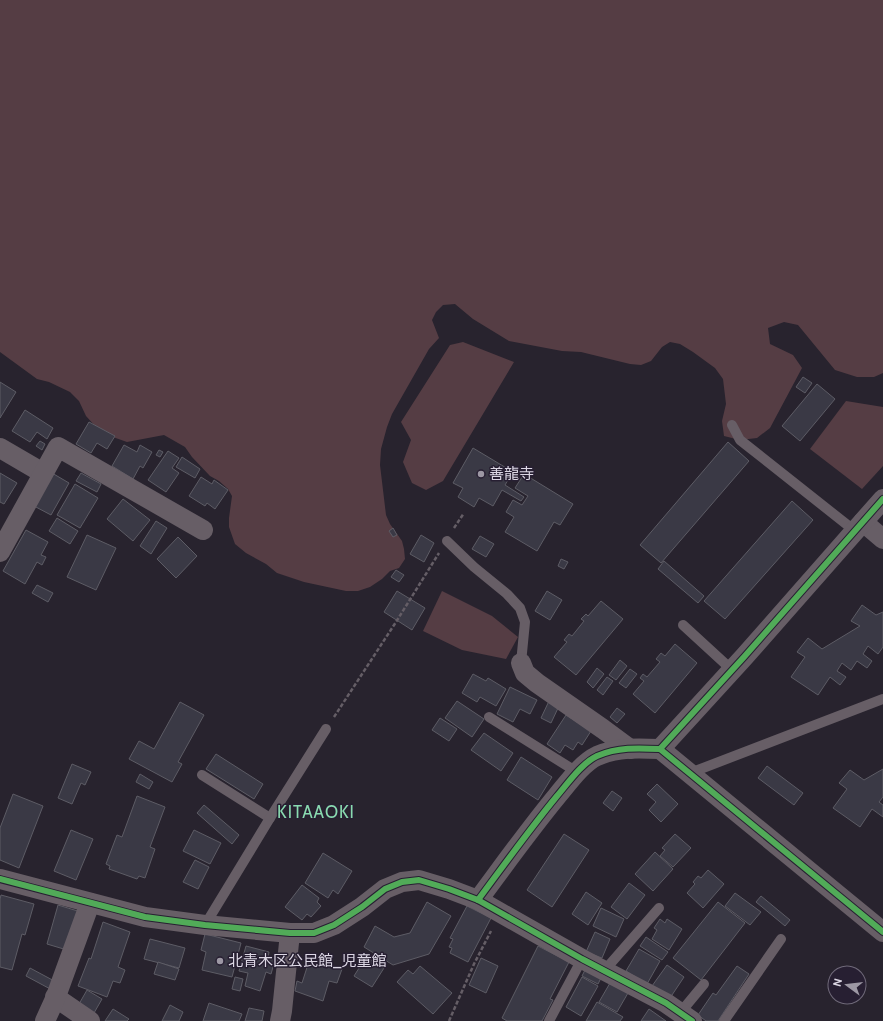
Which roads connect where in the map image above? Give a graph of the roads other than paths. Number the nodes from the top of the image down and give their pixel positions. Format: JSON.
{"nodes":[{"id":1,"x":732,"y":425,"type":"dead end"},
{"id":2,"x":0,"y":448,"type":"edge"},
{"id":3,"x":43,"y":473,"type":"junction"},
{"id":4,"x":883,"y":499,"type":"edge"},
{"id":5,"x":859,"y":527,"type":"junction"},
{"id":6,"x":203,"y":530,"type":"dead end"},
{"id":7,"x":883,"y":539,"type":"edge"},
{"id":8,"x":446,"y":541,"type":"dead end"},
{"id":9,"x":0,"y":552,"type":"edge"},
{"id":10,"x":682,"y":625,"type":"dead end"},
{"id":11,"x":522,"y":663,"type":"joint"},
{"id":12,"x":732,"y":670,"type":"junction"},
{"id":13,"x":883,"y":699,"type":"edge"},
{"id":14,"x":489,"y":717,"type":"dead end"},
{"id":15,"x":326,"y":729,"type":"road end"},
{"id":16,"x":630,"y":749,"type":"junction"},
{"id":17,"x":660,"y":749,"type":"junction"},
{"id":18,"x":577,"y":772,"type":"junction"},
{"id":19,"x":690,"y":773,"type":"junction"},
{"id":20,"x":202,"y":775,"type":"dead end"},
{"id":21,"x":270,"y":818,"type":"junction"},
{"id":22,"x":0,"y":879,"type":"edge"},
{"id":23,"x":478,"y":900,"type":"junction"},
{"id":24,"x":90,"y":902,"type":"junction"},
{"id":25,"x":659,"y":908,"type":"dead end"},
{"id":26,"x":205,"y":925,"type":"junction"},
{"id":27,"x":883,"y":932,"type":"edge"},
{"id":28,"x":290,"y":933,"type":"junction"},
{"id":29,"x":781,"y":939,"type":"dead end"},
{"id":30,"x":582,"y":959,"type":"junction"},
{"id":31,"x":604,"y":971,"type":"junction"},
{"id":32,"x":704,"y":984,"type":"dead end"},
{"id":33,"x":55,"y":997,"type":"junction"},
{"id":34,"x":686,"y":1017,"type":"edge"},
{"id":35,"x":45,"y":1021,"type":"edge"},
{"id":36,"x":90,"y":1021,"type":"edge"},
{"id":37,"x":280,"y":1021,"type":"edge"},
{"id":38,"x":549,"y":1021,"type":"edge"},
{"id":39,"x":724,"y":1021,"type":"edge"}],
"edges":[{"from":1,"to":5,"type":"lane"},
{"from":2,"to":3,"type":"street"},
{"from":3,"to":6,"type":"street"},
{"from":3,"to":9,"type":"street"},
{"from":4,"to":5,"type":"street"},
{"from":5,"to":7,"type":"street"},
{"from":5,"to":12,"type":"street"},
{"from":8,"to":11,"type":"lane"},
{"from":10,"to":12,"type":"lane"},
{"from":11,"to":16,"type":"street"},
{"from":12,"to":17,"type":"street"},
{"from":13,"to":19,"type":"lane"},
{"from":14,"to":18,"type":"lane"},
{"from":15,"to":21,"type":"lane"},
{"from":16,"to":17,"type":"street"},
{"from":16,"to":18,"type":"street"},
{"from":17,"to":19,"type":"street"},
{"from":18,"to":23,"type":"street"},
{"from":19,"to":27,"type":"street"},
{"from":20,"to":21,"type":"lane"},
{"from":21,"to":26,"type":"lane"},
{"from":22,"to":24,"type":"street"},
{"from":23,"to":28,"type":"street"},
{"from":23,"to":30,"type":"street"},
{"from":24,"to":26,"type":"street"},
{"from":24,"to":33,"type":"street"},
{"from":25,"to":31,"type":"lane"},
{"from":26,"to":28,"type":"street"},
{"from":28,"to":37,"type":"street"},
{"from":29,"to":39,"type":"lane"},
{"from":30,"to":31,"type":"street"},
{"from":30,"to":38,"type":"lane"},
{"from":31,"to":34,"type":"street"},
{"from":32,"to":34,"type":"lane"},
{"from":33,"to":35,"type":"street"},
{"from":33,"to":36,"type":"street"}]}
